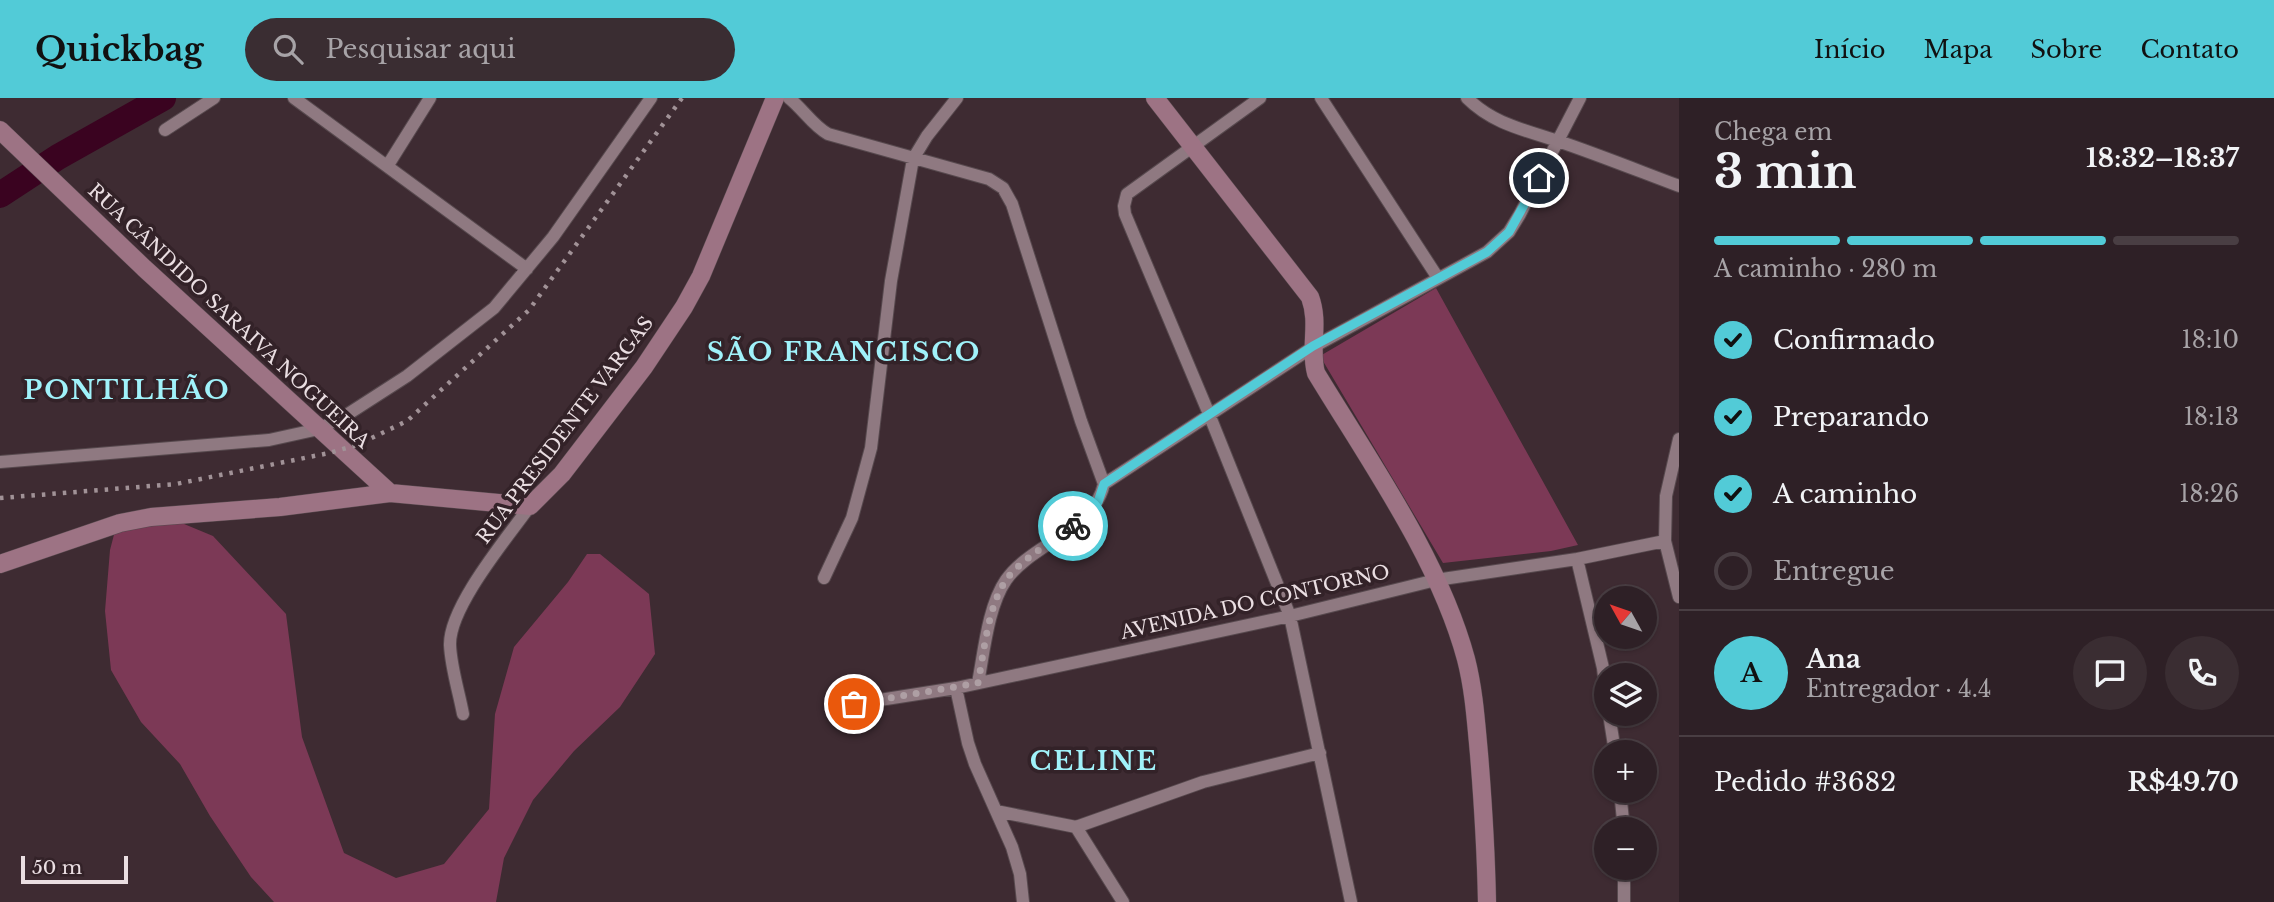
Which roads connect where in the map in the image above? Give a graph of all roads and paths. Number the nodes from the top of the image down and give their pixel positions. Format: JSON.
{"nodes":[{"id":1,"x":214,"y":98,"type":"edge"},
{"id":2,"x":294,"y":98,"type":"edge"},
{"id":3,"x":430,"y":98,"type":"edge"},
{"id":4,"x":651,"y":98,"type":"edge"},
{"id":5,"x":775,"y":98,"type":"edge"},
{"id":6,"x":789,"y":98,"type":"edge"},
{"id":7,"x":957,"y":98,"type":"edge"},
{"id":8,"x":1155,"y":98,"type":"edge"},
{"id":9,"x":1261,"y":98,"type":"edge"},
{"id":10,"x":1321,"y":98,"type":"edge"},
{"id":11,"x":1467,"y":98,"type":"edge"},
{"id":12,"x":1580,"y":98,"type":"edge"},
{"id":13,"x":0,"y":130,"type":"edge"},
{"id":14,"x":165,"y":131,"type":"dead end"},
{"id":15,"x":1558,"y":141,"type":"junction"},
{"id":16,"x":1192,"y":148,"type":"junction"},
{"id":17,"x":913,"y":159,"type":"junction"},
{"id":18,"x":388,"y":165,"type":"junction"},
{"id":19,"x":1679,"y":186,"type":"edge"},
{"id":20,"x":527,"y":269,"type":"junction"},
{"id":21,"x":1438,"y":278,"type":"junction"},
{"id":22,"x":1313,"y":346,"type":"junction"},
{"id":23,"x":1209,"y":414,"type":"junction"},
{"id":24,"x":319,"y":429,"type":"junction"},
{"id":25,"x":1679,"y":439,"type":"edge"},
{"id":26,"x":0,"y":462,"type":"edge"},
{"id":27,"x":1104,"y":484,"type":"junction"},
{"id":28,"x":390,"y":493,"type":"junction"},
{"id":29,"x":530,"y":506,"type":"junction"},
{"id":30,"x":1665,"y":541,"type":"junction"},
{"id":31,"x":1577,"y":559,"type":"junction"},
{"id":32,"x":0,"y":564,"type":"edge"},
{"id":33,"x":824,"y":578,"type":"dead end"},
{"id":34,"x":1436,"y":580,"type":"junction"},
{"id":35,"x":1679,"y":597,"type":"edge"},
{"id":36,"x":1290,"y":616,"type":"junction"},
{"id":37,"x":1602,"y":663,"type":"edge"},
{"id":38,"x":978,"y":683,"type":"junction"},
{"id":39,"x":956,"y":688,"type":"junction"},
{"id":40,"x":854,"y":704,"type":"dead end"},
{"id":41,"x":463,"y":714,"type":"dead end"},
{"id":42,"x":1320,"y":752,"type":"junction"},
{"id":43,"x":996,"y":811,"type":"junction"},
{"id":44,"x":1076,"y":827,"type":"junction"},
{"id":45,"x":1624,"y":880,"type":"edge"},
{"id":46,"x":1023,"y":902,"type":"edge"},
{"id":47,"x":1124,"y":902,"type":"edge"},
{"id":48,"x":1351,"y":902,"type":"edge"},
{"id":49,"x":1487,"y":902,"type":"edge"},
{"id":50,"x":1624,"y":902,"type":"edge"}],
"edges":[{"from":1,"to":14,"type":"street"},
{"from":2,"to":18,"type":"street"},
{"from":3,"to":18,"type":"street"},
{"from":4,"to":20,"type":"street"},
{"from":5,"to":29,"type":"street","name":"RUA PRESIDENTE VARGAS"},
{"from":6,"to":17,"type":"street"},
{"from":7,"to":17,"type":"street"},
{"from":8,"to":16,"type":"street"},
{"from":9,"to":16,"type":"street"},
{"from":10,"to":21,"type":"street"},
{"from":11,"to":15,"type":"street"},
{"from":12,"to":15,"type":"street"},
{"from":13,"to":24,"type":"street","name":"RUA CÂNDIDO SARAIVA NOGUEIRA"},
{"from":15,"to":19,"type":"street"},
{"from":15,"to":21,"type":"street"},
{"from":16,"to":22,"type":"street"},
{"from":16,"to":23,"type":"street"},
{"from":17,"to":27,"type":"street"},
{"from":17,"to":33,"type":"street"},
{"from":18,"to":20,"type":"street"},
{"from":20,"to":24,"type":"street"},
{"from":21,"to":22,"type":"street"},
{"from":22,"to":23,"type":"street"},
{"from":22,"to":34,"type":"street"},
{"from":23,"to":27,"type":"street"},
{"from":23,"to":36,"type":"street"},
{"from":24,"to":26,"type":"street"},
{"from":24,"to":28,"type":"street","name":"RUA CÂNDIDO SARAIVA NOGUEIRA"},
{"from":25,"to":30,"type":"street"},
{"from":27,"to":38,"type":"street"},
{"from":28,"to":29,"type":"street"},
{"from":28,"to":32,"type":"street"},
{"from":29,"to":41,"type":"street","name":"RUA PRESIDENTE VARGAS"},
{"from":30,"to":31,"type":"street","name":"AVENIDA DO CONTORNO"},
{"from":30,"to":35,"type":"street"},
{"from":31,"to":34,"type":"street","name":"AVENIDA DO CONTORNO"},
{"from":31,"to":37,"type":"street"},
{"from":34,"to":36,"type":"street","name":"AVENIDA DO CONTORNO"},
{"from":34,"to":49,"type":"street"},
{"from":36,"to":38,"type":"street","name":"AVENIDA DO CONTORNO"},
{"from":36,"to":42,"type":"street"},
{"from":38,"to":39,"type":"street","name":"AVENIDA DO CONTORNO"},
{"from":39,"to":40,"type":"street","name":"AVENIDA DO CONTORNO"},
{"from":39,"to":43,"type":"street"},
{"from":42,"to":44,"type":"street"},
{"from":42,"to":48,"type":"street"},
{"from":43,"to":44,"type":"street"},
{"from":43,"to":46,"type":"street"},
{"from":44,"to":47,"type":"street"},
{"from":45,"to":50,"type":"street"}]}
